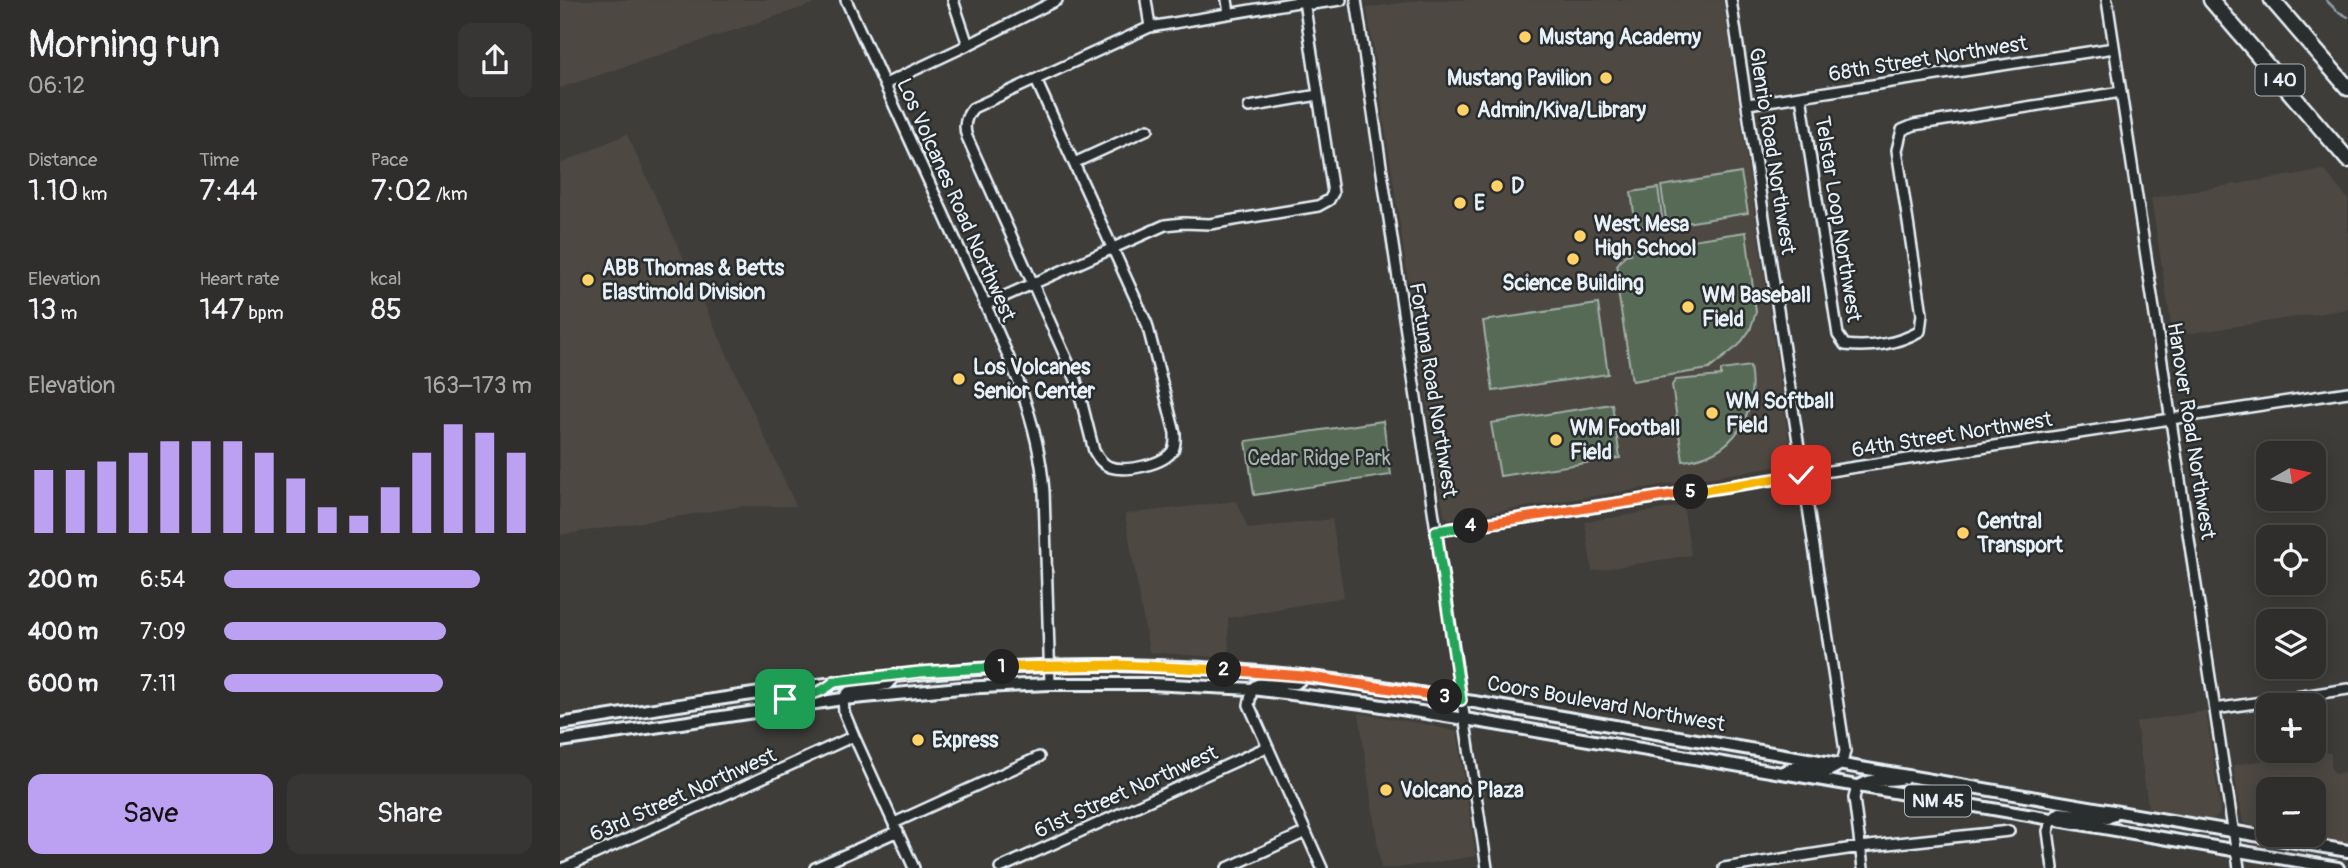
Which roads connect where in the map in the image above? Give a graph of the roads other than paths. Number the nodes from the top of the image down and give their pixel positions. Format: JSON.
{"nodes":[{"id":1,"x":846,"y":0,"type":"edge"},
{"id":2,"x":953,"y":0,"type":"edge"},
{"id":3,"x":1057,"y":0,"type":"edge"},
{"id":4,"x":1146,"y":0,"type":"edge"},
{"id":5,"x":1227,"y":0,"type":"edge"},
{"id":6,"x":1305,"y":0,"type":"edge"},
{"id":7,"x":1341,"y":0,"type":"edge"},
{"id":8,"x":1356,"y":0,"type":"edge"},
{"id":9,"x":1731,"y":0,"type":"edge"},
{"id":10,"x":2107,"y":0,"type":"edge"},
{"id":11,"x":2211,"y":0,"type":"edge"},
{"id":12,"x":2272,"y":0,"type":"edge"},
{"id":13,"x":1229,"y":13,"type":"junction"},
{"id":14,"x":1150,"y":27,"type":"junction"},
{"id":15,"x":968,"y":45,"type":"junction"},
{"id":16,"x":2114,"y":48,"type":"junction"},
{"id":17,"x":1036,"y":80,"type":"junction"},
{"id":18,"x":885,"y":84,"type":"junction"},
{"id":19,"x":2348,"y":88,"type":"edge"},
{"id":20,"x":2120,"y":92,"type":"junction"},
{"id":21,"x":1318,"y":95,"type":"junction"},
{"id":22,"x":1801,"y":96,"type":"junction"},
{"id":23,"x":1748,"y":104,"type":"junction"},
{"id":24,"x":1249,"y":107,"type":"dead end"},
{"id":25,"x":1148,"y":129,"type":"dead end"},
{"id":26,"x":2348,"y":160,"type":"edge"},
{"id":27,"x":1074,"y":163,"type":"junction"},
{"id":28,"x":1112,"y":248,"type":"junction"},
{"id":29,"x":1034,"y":285,"type":"junction"},
{"id":30,"x":985,"y":305,"type":"junction"},
{"id":31,"x":2348,"y":392,"type":"edge"},
{"id":32,"x":2172,"y":419,"type":"junction"},
{"id":33,"x":1801,"y":475,"type":"junction"},
{"id":34,"x":1436,"y":531,"type":"junction"},
{"id":35,"x":1048,"y":666,"type":"junction"},
{"id":36,"x":1212,"y":670,"type":"junction"},
{"id":37,"x":895,"y":675,"type":"junction"},
{"id":38,"x":1304,"y":676,"type":"junction"},
{"id":39,"x":834,"y":682,"type":"junction"},
{"id":40,"x":1050,"y":684,"type":"junction"},
{"id":41,"x":1150,"y":684,"type":"junction"},
{"id":42,"x":1252,"y":689,"type":"junction"},
{"id":43,"x":2348,"y":689,"type":"edge"},
{"id":44,"x":843,"y":699,"type":"junction"},
{"id":45,"x":1461,"y":700,"type":"junction"},
{"id":46,"x":777,"y":709,"type":"junction"},
{"id":47,"x":2215,"y":709,"type":"junction"},
{"id":48,"x":1465,"y":720,"type":"junction"},
{"id":49,"x":560,"y":724,"type":"edge"},
{"id":50,"x":854,"y":736,"type":"junction"},
{"id":51,"x":560,"y":741,"type":"edge"},
{"id":52,"x":1267,"y":747,"type":"junction"},
{"id":53,"x":1039,"y":757,"type":"dead end"},
{"id":54,"x":1842,"y":764,"type":"junction"},
{"id":55,"x":1780,"y":773,"type":"junction"},
{"id":56,"x":1909,"y":777,"type":"junction"},
{"id":57,"x":1857,"y":787,"type":"junction"},
{"id":58,"x":2119,"y":813,"type":"junction"},
{"id":59,"x":2052,"y":820,"type":"junction"},
{"id":60,"x":896,"y":827,"type":"junction"},
{"id":61,"x":2009,"y":831,"type":"dead end"},
{"id":62,"x":1306,"y":832,"type":"junction"},
{"id":63,"x":2233,"y":832,"type":"junction"},
{"id":64,"x":1860,"y":847,"type":"junction"},
{"id":65,"x":2236,"y":851,"type":"junction"},
{"id":66,"x":2348,"y":851,"type":"edge"},
{"id":67,"x":564,"y":868,"type":"edge"},
{"id":68,"x":815,"y":868,"type":"edge"},
{"id":69,"x":914,"y":868,"type":"edge"},
{"id":70,"x":1000,"y":868,"type":"edge"},
{"id":71,"x":1227,"y":868,"type":"edge"},
{"id":72,"x":1322,"y":868,"type":"edge"},
{"id":73,"x":1487,"y":868,"type":"edge"},
{"id":74,"x":1724,"y":868,"type":"edge"},
{"id":75,"x":1863,"y":868,"type":"edge"},
{"id":76,"x":2053,"y":868,"type":"edge"},
{"id":77,"x":2239,"y":868,"type":"edge"},
{"id":78,"x":2338,"y":868,"type":"edge"}],
"edges":[{"from":1,"to":18,"type":"street","name":"Los Volcanes Road Northwest"},
{"from":2,"to":15,"type":"street"},
{"from":3,"to":15,"type":"street"},
{"from":4,"to":14,"type":"street"},
{"from":5,"to":13,"type":"street"},
{"from":6,"to":7,"type":"street"},
{"from":6,"to":13,"type":"street"},
{"from":6,"to":21,"type":"street"},
{"from":8,"to":34,"type":"street","name":"Fortuna Road Northwest"},
{"from":9,"to":23,"type":"street","name":"Glenrio Road Northwest"},
{"from":10,"to":16,"type":"street","name":"Hanover Road Northwest"},
{"from":11,"to":26,"type":"highway","number":"I 40"},
{"from":12,"to":19,"type":"highway","number":"I 40"},
{"from":13,"to":14,"type":"street"},
{"from":14,"to":17,"type":"street"},
{"from":15,"to":18,"type":"street"},
{"from":16,"to":20,"type":"street","name":"Hanover Road Northwest"},
{"from":16,"to":22,"type":"street","name":"68th Street Northwest"},
{"from":17,"to":27,"type":"street"},
{"from":17,"to":29,"type":"street"},
{"from":18,"to":30,"type":"street","name":"Los Volcanes Road Northwest"},
{"from":20,"to":22,"type":"street","name":"Telstar Loop Northwest"},
{"from":20,"to":32,"type":"street","name":"Hanover Road Northwest"},
{"from":21,"to":24,"type":"street"},
{"from":21,"to":28,"type":"street"},
{"from":22,"to":23,"type":"street","name":"68th Street Northwest"},
{"from":23,"to":33,"type":"street","name":"Glenrio Road Northwest"},
{"from":25,"to":27,"type":"street"},
{"from":27,"to":28,"type":"street"},
{"from":28,"to":29,"type":"street"},
{"from":28,"to":29,"type":"street"},
{"from":29,"to":30,"type":"street"},
{"from":30,"to":35,"type":"street","name":"Los Volcanes Road Northwest"},
{"from":31,"to":32,"type":"street","name":"64th Street Northwest"},
{"from":32,"to":33,"type":"street","name":"64th Street Northwest"},
{"from":32,"to":47,"type":"street","name":"Hanover Road Northwest"},
{"from":33,"to":34,"type":"street","name":"64th Street Northwest"},
{"from":33,"to":54,"type":"street","name":"Glenrio Road Northwest"},
{"from":34,"to":45,"type":"street","name":"Fortuna Road Northwest"},
{"from":35,"to":36,"type":"main road","name":"Coors Boulevard Northwest","number":"NM 45"},
{"from":35,"to":37,"type":"main road","name":"Coors Boulevard Northwest","number":"NM 45"},
{"from":35,"to":40,"type":"street","name":"Los Volcanes Road Northwest"},
{"from":36,"to":38,"type":"main road","name":"Coors Boulevard Northwest","number":"NM 45"},
{"from":36,"to":41,"type":"main road"},
{"from":37,"to":39,"type":"main road","name":"Coors Boulevard Northwest","number":"NM 45"},
{"from":37,"to":44,"type":"main road"},
{"from":38,"to":42,"type":"main road"},
{"from":38,"to":45,"type":"main road","name":"Coors Boulevard Northwest","number":"NM 45"},
{"from":39,"to":46,"type":"main road"},
{"from":39,"to":49,"type":"main road","name":"Coors Boulevard Northwest","number":"NM 45"},
{"from":40,"to":41,"type":"main road","name":"Coors Boulevard Northwest","number":"NM 45"},
{"from":40,"to":44,"type":"main road","name":"Coors Boulevard Northwest","number":"NM 45"},
{"from":41,"to":42,"type":"main road","name":"Coors Boulevard Northwest","number":"NM 45"},
{"from":42,"to":48,"type":"main road","name":"Coors Boulevard Northwest","number":"NM 45"},
{"from":42,"to":52,"type":"street"},
{"from":43,"to":47,"type":"street"},
{"from":44,"to":46,"type":"main road","name":"Coors Boulevard Northwest","number":"NM 45"},
{"from":44,"to":50,"type":"street"},
{"from":45,"to":48,"type":"street","name":"Fortuna Road Northwest"},
{"from":45,"to":54,"type":"main road","name":"Coors Boulevard Northwest","number":"NM 45"},
{"from":46,"to":51,"type":"main road","name":"Coors Boulevard Northwest","number":"NM 45"},
{"from":47,"to":63,"type":"street","name":"Hanover Road Northwest"},
{"from":48,"to":55,"type":"main road","name":"Coors Boulevard Northwest","number":"NM 45"},
{"from":48,"to":73,"type":"street","name":"Fortuna Road Northwest"},
{"from":50,"to":60,"type":"street"},
{"from":50,"to":67,"type":"street","name":"63rd Street Northwest"},
{"from":52,"to":62,"type":"street"},
{"from":52,"to":70,"type":"street","name":"61st Street Northwest"},
{"from":53,"to":60,"type":"street"},
{"from":54,"to":55,"type":"main road"},
{"from":54,"to":56,"type":"main road","name":"Coors Boulevard Northwest","number":"NM 45"},
{"from":55,"to":57,"type":"main road","name":"Coors Boulevard Northwest","number":"NM 45"},
{"from":56,"to":57,"type":"main road"},
{"from":56,"to":58,"type":"main road","name":"Coors Boulevard Northwest","number":"NM 45"},
{"from":57,"to":59,"type":"main road","name":"Coors Boulevard Northwest","number":"NM 45"},
{"from":57,"to":64,"type":"street"},
{"from":58,"to":59,"type":"main road"},
{"from":58,"to":63,"type":"main road","name":"Coors Boulevard Northwest","number":"NM 45"},
{"from":59,"to":65,"type":"main road","name":"Coors Boulevard Northwest","number":"NM 45"},
{"from":59,"to":76,"type":"street"},
{"from":60,"to":68,"type":"street"},
{"from":60,"to":69,"type":"street"},
{"from":61,"to":64,"type":"street"},
{"from":62,"to":71,"type":"street"},
{"from":62,"to":72,"type":"street"},
{"from":63,"to":65,"type":"street","name":"Hanover Road Northwest"},
{"from":63,"to":66,"type":"main road","name":"Coors Boulevard Northwest","number":"NM 45"},
{"from":64,"to":74,"type":"street"},
{"from":64,"to":75,"type":"street"},
{"from":65,"to":77,"type":"street","name":"Hanover Road Northwest"},
{"from":65,"to":78,"type":"main road","name":"Coors Boulevard Northwest","number":"NM 45"}]}
